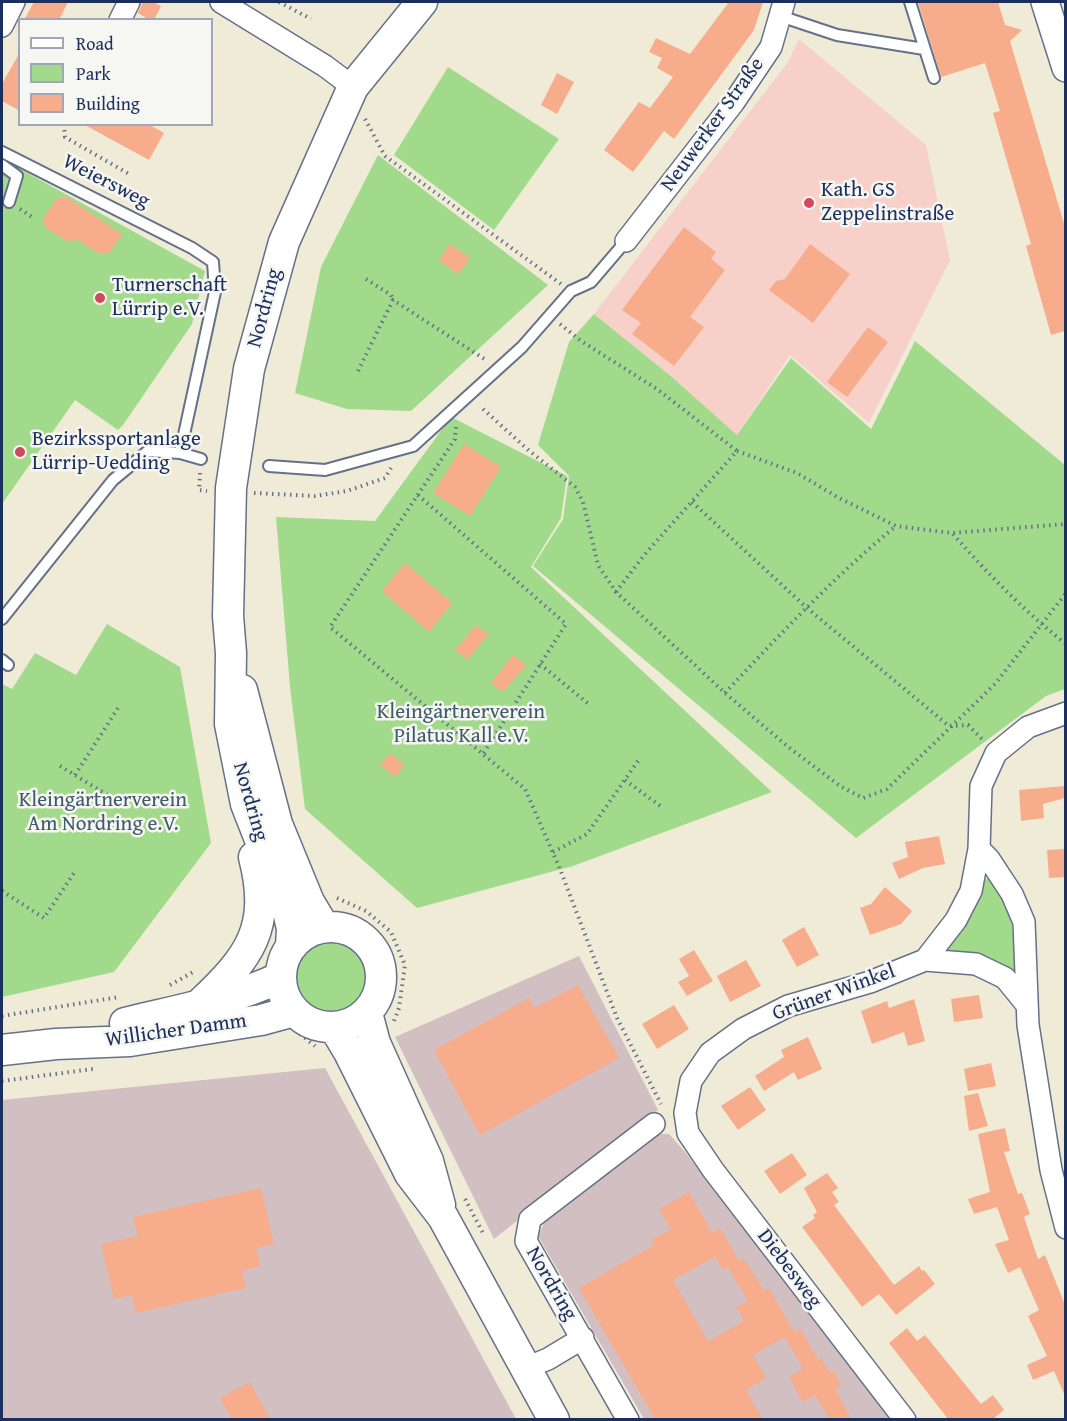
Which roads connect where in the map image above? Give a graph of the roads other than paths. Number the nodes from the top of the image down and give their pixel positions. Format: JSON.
{"nodes":[{"id":1,"x":221,"y":2,"type":"edge"},
{"id":2,"x":422,"y":2,"type":"edge"},
{"id":3,"x":910,"y":2,"type":"edge"},
{"id":4,"x":1045,"y":2,"type":"edge"},
{"id":5,"x":782,"y":9,"type":"edge"},
{"id":6,"x":924,"y":50,"type":"junction"},
{"id":7,"x":1065,"y":68,"type":"edge"},
{"id":8,"x":934,"y":78,"type":"dead end"},
{"id":9,"x":353,"y":87,"type":"junction"},
{"id":10,"x":2,"y":152,"type":"edge"},
{"id":11,"x":2,"y":165,"type":"edge"},
{"id":12,"x":9,"y":202,"type":"dead end"},
{"id":13,"x":626,"y":241,"type":"joint"},
{"id":14,"x":180,"y":453,"type":"junction"},
{"id":15,"x":201,"y":459,"type":"road end"},
{"id":16,"x":269,"y":466,"type":"dead end"},
{"id":17,"x":2,"y":619,"type":"edge"},
{"id":18,"x":231,"y":653,"type":"junction"},
{"id":19,"x":1065,"y":713,"type":"edge"},
{"id":20,"x":246,"y":804,"type":"junction"},
{"id":21,"x":979,"y":849,"type":"junction"},
{"id":22,"x":324,"y":927,"type":"junction"},
{"id":23,"x":291,"y":946,"type":"junction"},
{"id":24,"x":925,"y":960,"type":"junction"},
{"id":25,"x":281,"y":977,"type":"junction"},
{"id":26,"x":1027,"y":1005,"type":"junction"},
{"id":27,"x":198,"y":1006,"type":"junction"},
{"id":28,"x":367,"y":1013,"type":"junction"},
{"id":29,"x":293,"y":1022,"type":"junction"},
{"id":30,"x":325,"y":1037,"type":"junction"},
{"id":31,"x":56,"y":1044,"type":"junction"},
{"id":32,"x":2,"y":1050,"type":"edge"},
{"id":33,"x":685,"y":1113,"type":"joint"},
{"id":34,"x":658,"y":1115,"type":"road end"},
{"id":35,"x":443,"y":1217,"type":"junction"},
{"id":36,"x":1065,"y":1228,"type":"edge"},
{"id":37,"x":583,"y":1338,"type":"junction"},
{"id":38,"x":526,"y":1368,"type":"junction"},
{"id":39,"x":554,"y":1419,"type":"edge"},
{"id":40,"x":628,"y":1419,"type":"edge"},
{"id":41,"x":904,"y":1419,"type":"edge"}],
"edges":[{"from":1,"to":9,"type":"street"},
{"from":2,"to":9,"type":"main road","name":"Nordring"},
{"from":3,"to":6,"type":"lane"},
{"from":4,"to":7,"type":"street"},
{"from":5,"to":6,"type":"lane"},
{"from":5,"to":13,"type":"street","name":"Neuwerker Straße"},
{"from":6,"to":8,"type":"lane"},
{"from":9,"to":18,"type":"main road","name":"Nordring"},
{"from":10,"to":14,"type":"lane","name":"Weiersweg"},
{"from":11,"to":12,"type":"lane"},
{"from":13,"to":16,"type":"lane"},
{"from":14,"to":15,"type":"lane"},
{"from":14,"to":17,"type":"lane"},
{"from":18,"to":20,"type":"main road","name":"Nordring"},
{"from":18,"to":22,"type":"main road","name":"Nordring"},
{"from":19,"to":21,"type":"street"},
{"from":20,"to":23,"type":"main road","name":"Nordring"},
{"from":20,"to":27,"type":"main road"},
{"from":21,"to":24,"type":"street"},
{"from":21,"to":26,"type":"street"},
{"from":22,"to":23,"type":"main road"},
{"from":22,"to":28,"type":"main road"},
{"from":23,"to":25,"type":"main road"},
{"from":24,"to":26,"type":"street","name":"Grüner Winkel"},
{"from":24,"to":33,"type":"street","name":"Grüner Winkel"},
{"from":25,"to":27,"type":"main road","name":"Willicher Damm"},
{"from":25,"to":29,"type":"main road"},
{"from":26,"to":36,"type":"street"},
{"from":27,"to":31,"type":"main road","name":"Willicher Damm"},
{"from":28,"to":30,"type":"main road"},
{"from":28,"to":35,"type":"main road"},
{"from":29,"to":30,"type":"main road"},
{"from":29,"to":31,"type":"main road","name":"Willicher Damm"},
{"from":30,"to":35,"type":"main road"},
{"from":31,"to":32,"type":"main road","name":"Willicher Damm"},
{"from":33,"to":41,"type":"street","name":"Diebesweg"},
{"from":34,"to":37,"type":"street","name":"Nordring"},
{"from":35,"to":38,"type":"main road"},
{"from":37,"to":38,"type":"street"},
{"from":37,"to":40,"type":"street","name":"Nordring"},
{"from":38,"to":39,"type":"main road"}]}
